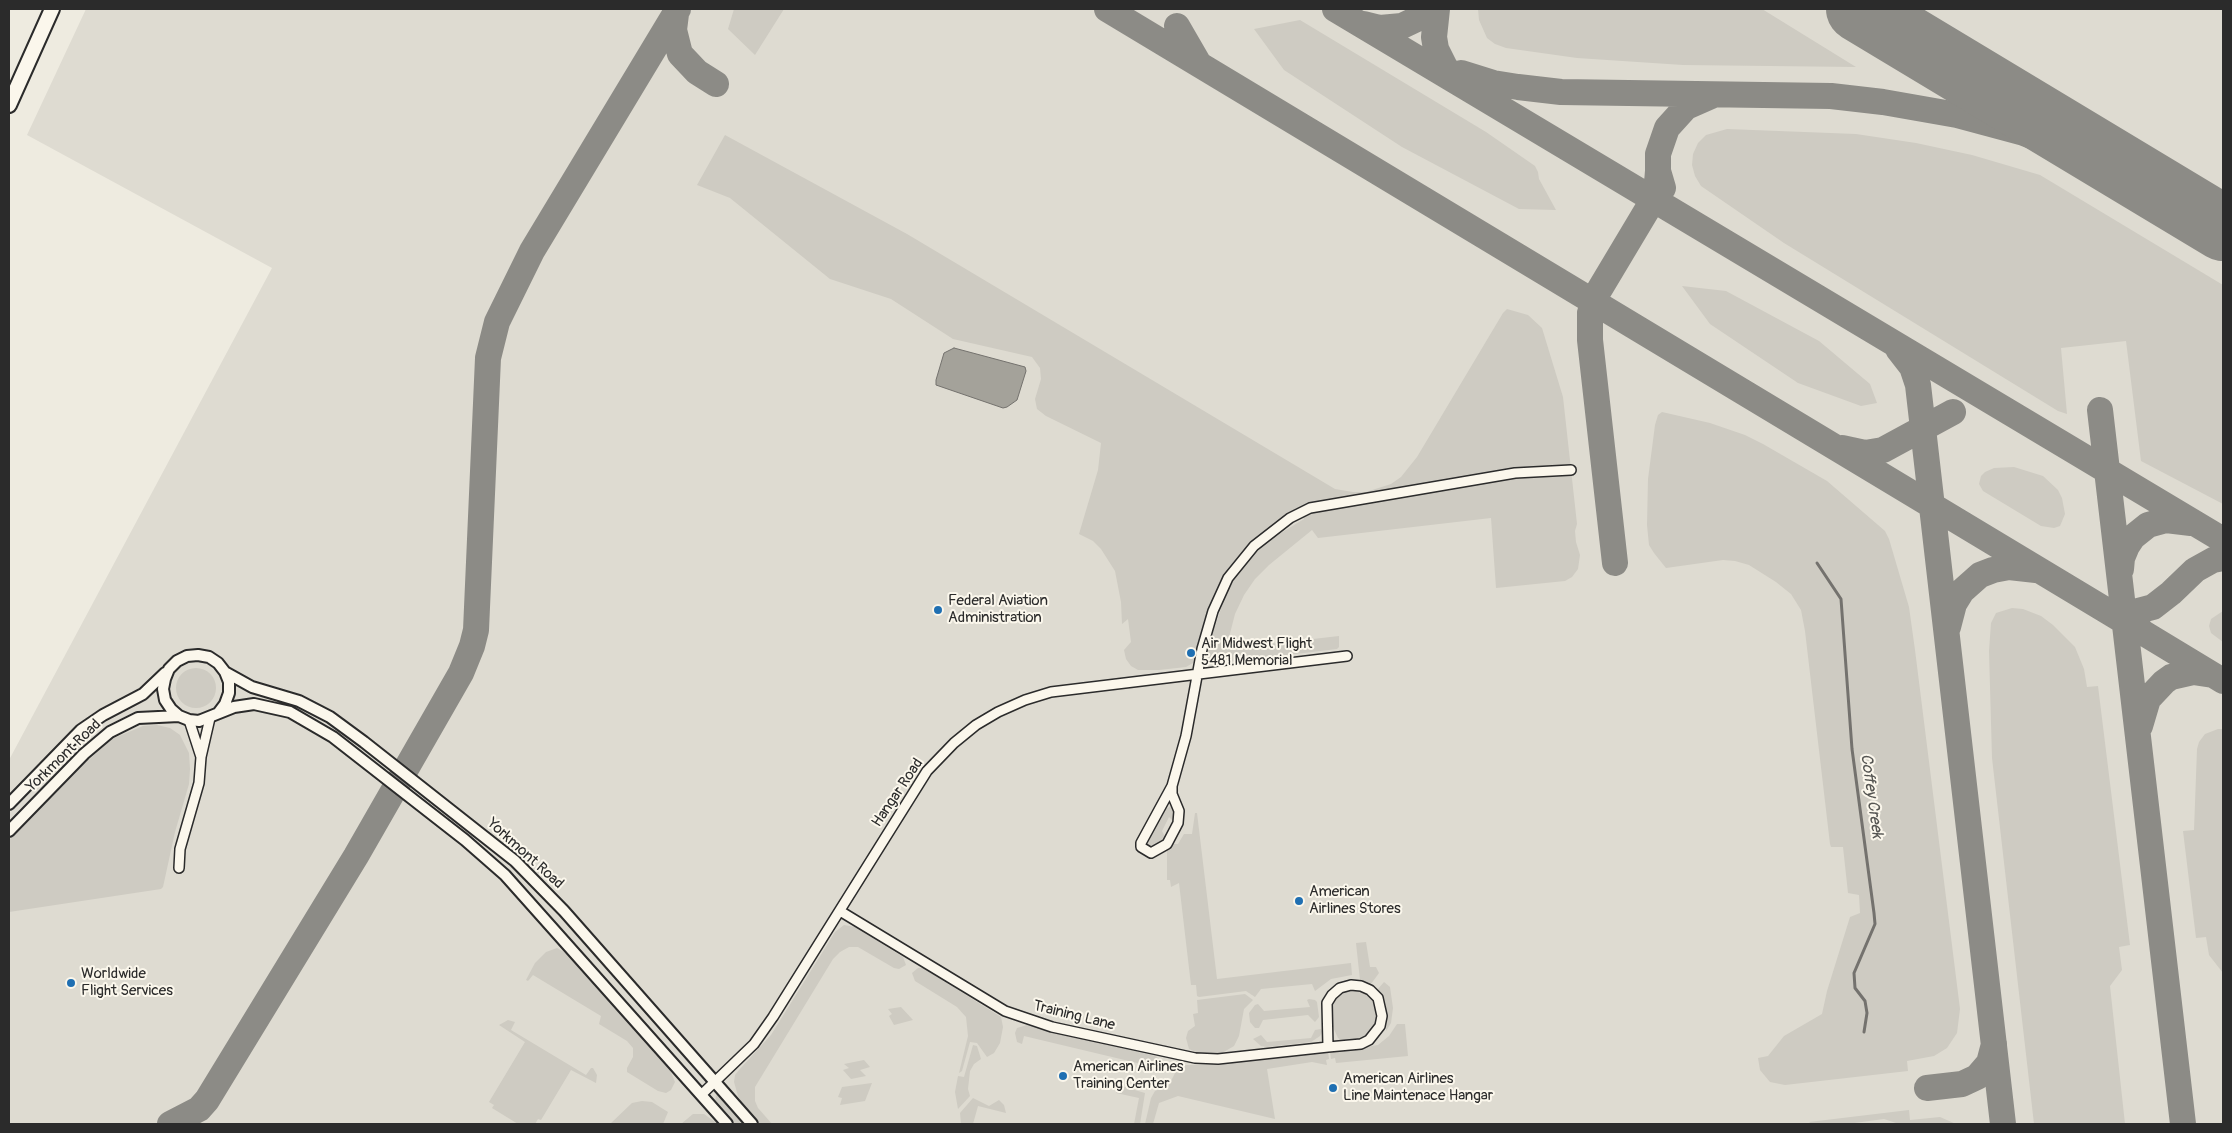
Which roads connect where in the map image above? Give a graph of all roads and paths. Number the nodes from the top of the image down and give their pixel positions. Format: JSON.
{"nodes":[{"id":1,"x":52,"y":9,"type":"edge"},
{"id":2,"x":9,"y":105,"type":"edge"},
{"id":3,"x":1571,"y":470,"type":"dead end"},
{"id":4,"x":1347,"y":656,"type":"dead end"},
{"id":5,"x":169,"y":669,"type":"junction"},
{"id":6,"x":225,"y":672,"type":"junction"},
{"id":7,"x":1197,"y":673,"type":"junction"},
{"id":8,"x":214,"y":715,"type":"junction"},
{"id":9,"x":184,"y":718,"type":"junction"},
{"id":10,"x":201,"y":757,"type":"junction"},
{"id":11,"x":1172,"y":786,"type":"junction"},
{"id":12,"x":9,"y":804,"type":"edge"},
{"id":13,"x":9,"y":831,"type":"edge"},
{"id":14,"x":179,"y":868,"type":"dead end"},
{"id":15,"x":840,"y":911,"type":"junction"},
{"id":16,"x":1328,"y":1047,"type":"junction"},
{"id":17,"x":715,"y":1082,"type":"junction"},
{"id":18,"x":700,"y":1094,"type":"junction"},
{"id":19,"x":727,"y":1124,"type":"edge"},
{"id":20,"x":752,"y":1124,"type":"edge"}],
"edges":[{"from":1,"to":2,"type":"main road"},
{"from":3,"to":7,"type":"street"},
{"from":4,"to":7,"type":"street","name":"Hangar Road"},
{"from":5,"to":6,"type":"street","name":"Yorkmont Road"},
{"from":5,"to":9,"type":"street"},
{"from":5,"to":12,"type":"street","name":"Yorkmont Road"},
{"from":6,"to":8,"type":"street"},
{"from":6,"to":17,"type":"street","name":"Yorkmont Road"},
{"from":7,"to":11,"type":"street"},
{"from":7,"to":15,"type":"street","name":"Hangar Road"},
{"from":8,"to":9,"type":"street","name":"Yorkmont Road"},
{"from":8,"to":10,"type":"street"},
{"from":8,"to":18,"type":"street","name":"Yorkmont Road"},
{"from":9,"to":10,"type":"street"},
{"from":9,"to":13,"type":"street","name":"Yorkmont Road"},
{"from":10,"to":14,"type":"street"},
{"from":11,"to":11,"type":"street"},
{"from":15,"to":16,"type":"street","name":"Training Lane"},
{"from":15,"to":17,"type":"street","name":"Hangar Road"},
{"from":16,"to":16,"type":"street","name":"Training Lane"},
{"from":17,"to":18,"type":"street","name":"Hangar Road"},
{"from":17,"to":20,"type":"street","name":"Yorkmont Road"},
{"from":18,"to":19,"type":"street","name":"Yorkmont Road"}]}
